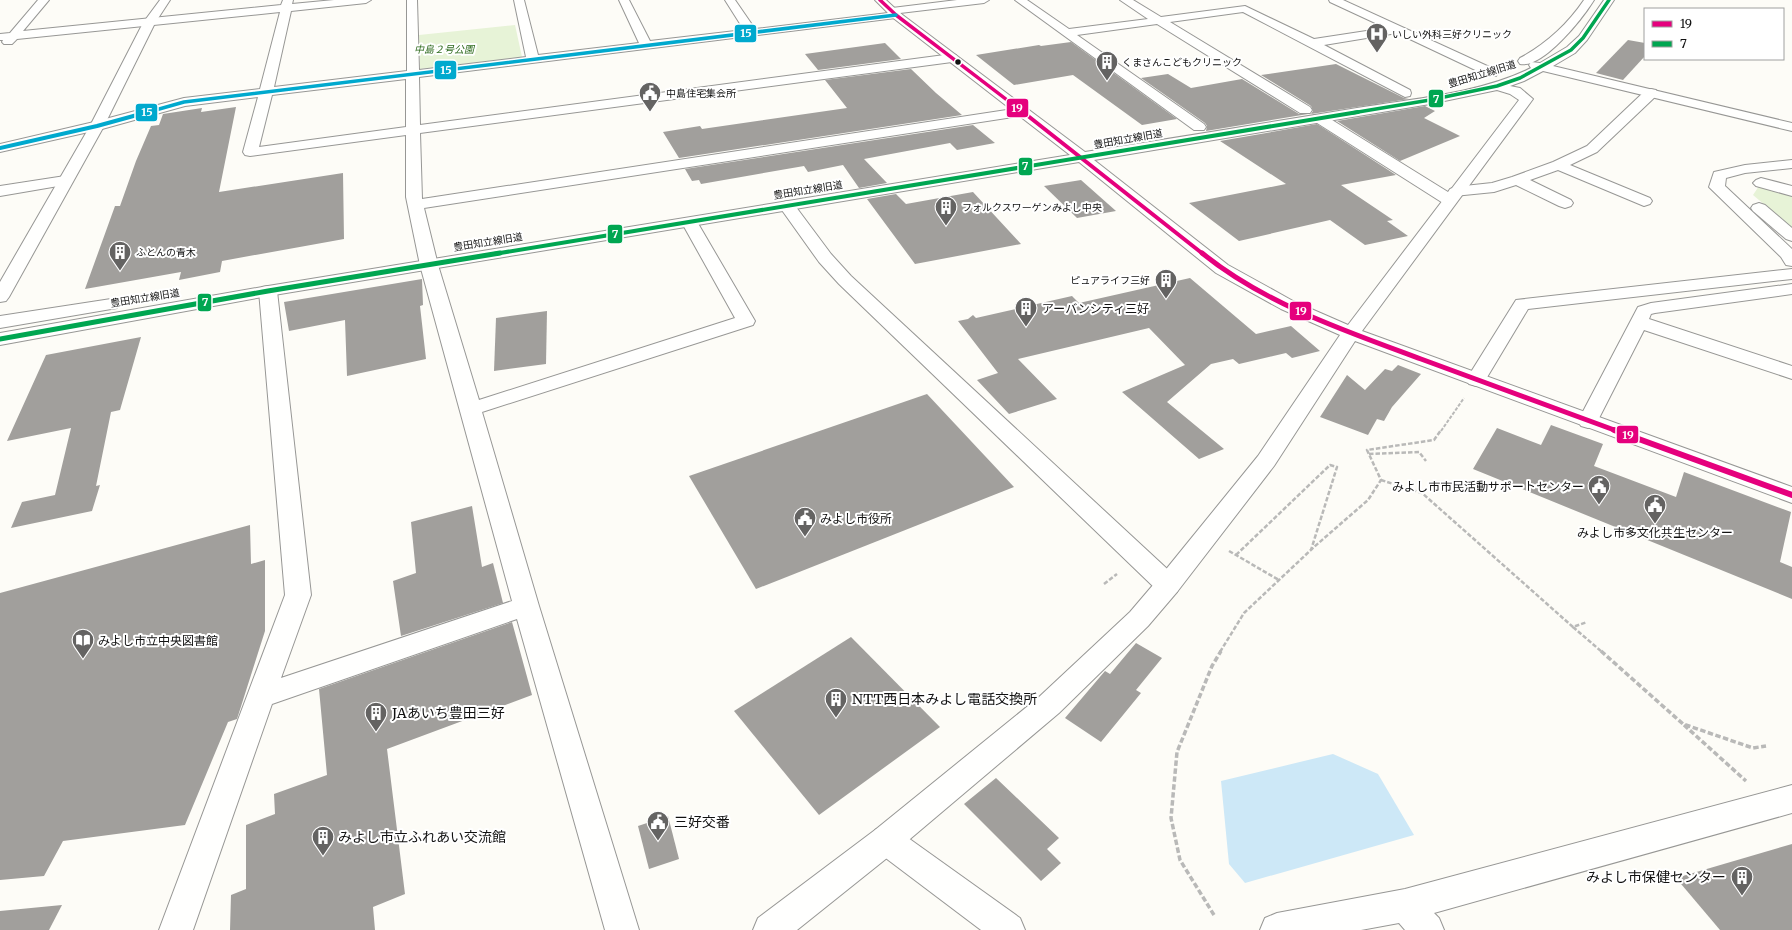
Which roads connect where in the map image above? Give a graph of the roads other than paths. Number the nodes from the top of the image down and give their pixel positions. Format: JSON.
{"nodes":[{"id":1,"x":44,"y":0,"type":"edge"},
{"id":2,"x":165,"y":0,"type":"edge"},
{"id":3,"x":366,"y":0,"type":"edge"},
{"id":4,"x":412,"y":0,"type":"edge"},
{"id":5,"x":519,"y":0,"type":"edge"},
{"id":6,"x":624,"y":0,"type":"edge"},
{"id":7,"x":730,"y":0,"type":"edge"},
{"id":8,"x":880,"y":0,"type":"edge"},
{"id":9,"x":984,"y":0,"type":"edge"},
{"id":10,"x":1020,"y":0,"type":"edge"},
{"id":11,"x":1125,"y":0,"type":"edge"},
{"id":12,"x":1230,"y":0,"type":"edge"},
{"id":13,"x":1334,"y":0,"type":"edge"},
{"id":14,"x":1589,"y":0,"type":"edge"},
{"id":15,"x":1609,"y":0,"type":"edge"},
{"id":16,"x":286,"y":4,"type":"edge"},
{"id":17,"x":1245,"y":8,"type":"junction"},
{"id":18,"x":894,"y":13,"type":"junction"},
{"id":19,"x":1160,"y":21,"type":"junction"},
{"id":20,"x":149,"y":23,"type":"junction"},
{"id":21,"x":1397,"y":30,"type":"junction"},
{"id":22,"x":752,"y":32,"type":"junction"},
{"id":23,"x":1066,"y":33,"type":"junction"},
{"id":24,"x":14,"y":36,"type":"junction"},
{"id":25,"x":0,"y":37,"type":"edge"},
{"id":26,"x":1312,"y":43,"type":"junction"},
{"id":27,"x":646,"y":45,"type":"junction"},
{"id":28,"x":0,"y":52,"type":"edge"},
{"id":29,"x":952,"y":58,"type":"junction"},
{"id":30,"x":533,"y":59,"type":"junction"},
{"id":31,"x":1522,"y":62,"type":"junction"},
{"id":32,"x":1541,"y":67,"type":"junction"},
{"id":33,"x":413,"y":74,"type":"junction"},
{"id":34,"x":1494,"y":80,"type":"junction"},
{"id":35,"x":266,"y":92,"type":"junction"},
{"id":36,"x":1405,"y":93,"type":"junction"},
{"id":37,"x":1651,"y":93,"type":"junction"},
{"id":38,"x":1305,"y":110,"type":"junction"},
{"id":39,"x":1020,"y":112,"type":"junction"},
{"id":40,"x":1319,"y":118,"type":"junction"},
{"id":41,"x":97,"y":126,"type":"junction"},
{"id":42,"x":1199,"y":127,"type":"junction"},
{"id":43,"x":1792,"y":127,"type":"edge"},
{"id":44,"x":414,"y":130,"type":"junction"},
{"id":45,"x":0,"y":148,"type":"edge"},
{"id":46,"x":1076,"y":153,"type":"junction"},
{"id":47,"x":1792,"y":164,"type":"edge"},
{"id":48,"x":1558,"y":165,"type":"junction"},
{"id":49,"x":1517,"y":180,"type":"junction"},
{"id":50,"x":66,"y":181,"type":"junction"},
{"id":51,"x":0,"y":191,"type":"edge"},
{"id":52,"x":1792,"y":191,"type":"edge"},
{"id":53,"x":1452,"y":196,"type":"junction"},
{"id":54,"x":1644,"y":201,"type":"dead end"},
{"id":55,"x":1564,"y":203,"type":"dead end"},
{"id":56,"x":416,"y":205,"type":"junction"},
{"id":57,"x":787,"y":206,"type":"junction"},
{"id":58,"x":690,"y":223,"type":"junction"},
{"id":59,"x":1792,"y":236,"type":"edge"},
{"id":60,"x":427,"y":258,"type":"junction"},
{"id":61,"x":1792,"y":261,"type":"edge"},
{"id":62,"x":1792,"y":274,"type":"edge"},
{"id":63,"x":1792,"y":289,"type":"edge"},
{"id":64,"x":268,"y":291,"type":"junction"},
{"id":65,"x":0,"y":296,"type":"edge"},
{"id":66,"x":158,"y":296,"type":"dead end"},
{"id":67,"x":126,"y":301,"type":"dead end"},
{"id":68,"x":0,"y":322,"type":"edge"},
{"id":69,"x":1639,"y":322,"type":"junction"},
{"id":70,"x":1351,"y":333,"type":"junction"},
{"id":71,"x":0,"y":339,"type":"edge"},
{"id":72,"x":1792,"y":373,"type":"edge"},
{"id":73,"x":1476,"y":380,"type":"junction"},
{"id":74,"x":472,"y":409,"type":"junction"},
{"id":75,"x":1588,"y":421,"type":"junction"},
{"id":76,"x":1792,"y":495,"type":"edge"},
{"id":77,"x":1168,"y":585,"type":"junction"},
{"id":78,"x":526,"y":606,"type":"junction"},
{"id":79,"x":260,"y":697,"type":"junction"},
{"id":80,"x":1792,"y":799,"type":"edge"},
{"id":81,"x":886,"y":840,"type":"junction"},
{"id":82,"x":1405,"y":905,"type":"junction"},
{"id":83,"x":176,"y":930,"type":"edge"},
{"id":84,"x":622,"y":930,"type":"edge"},
{"id":85,"x":770,"y":930,"type":"edge"},
{"id":86,"x":1008,"y":930,"type":"edge"},
{"id":87,"x":1277,"y":930,"type":"edge"},
{"id":88,"x":1427,"y":930,"type":"edge"}],
"edges":[{"from":1,"to":24,"type":"street"},
{"from":2,"to":20,"type":"street"},
{"from":3,"to":16,"type":"street"},
{"from":4,"to":33,"type":"street"},
{"from":5,"to":30,"type":"street"},
{"from":6,"to":27,"type":"street"},
{"from":7,"to":22,"type":"street"},
{"from":8,"to":18,"type":"street"},
{"from":9,"to":18,"type":"street"},
{"from":10,"to":23,"type":"street"},
{"from":11,"to":19,"type":"street"},
{"from":12,"to":17,"type":"street"},
{"from":13,"to":21,"type":"street"},
{"from":14,"to":31,"type":"street","name":"豊田知立線旧道"},
{"from":15,"to":32,"type":"street","name":"豊田知立線旧道"},
{"from":16,"to":20,"type":"street"},
{"from":16,"to":35,"type":"street"},
{"from":17,"to":19,"type":"street"},
{"from":17,"to":26,"type":"street"},
{"from":18,"to":22,"type":"street"},
{"from":18,"to":29,"type":"street"},
{"from":19,"to":23,"type":"street"},
{"from":19,"to":38,"type":"street"},
{"from":20,"to":24,"type":"street"},
{"from":20,"to":41,"type":"street"},
{"from":21,"to":26,"type":"street"},
{"from":21,"to":34,"type":"street"},
{"from":22,"to":27,"type":"street"},
{"from":23,"to":42,"type":"street"},
{"from":24,"to":25,"type":"street"},
{"from":24,"to":28,"type":"street"},
{"from":26,"to":36,"type":"street"},
{"from":27,"to":30,"type":"street"},
{"from":29,"to":39,"type":"street"},
{"from":29,"to":44,"type":"street"},
{"from":30,"to":33,"type":"street"},
{"from":31,"to":32,"type":"street"},
{"from":31,"to":34,"type":"street","name":"豊田知立線旧道"},
{"from":32,"to":34,"type":"street","name":"豊田知立線旧道"},
{"from":32,"to":37,"type":"street"},
{"from":33,"to":35,"type":"street"},
{"from":33,"to":44,"type":"street"},
{"from":34,"to":36,"type":"street","name":"豊田知立線旧道"},
{"from":34,"to":40,"type":"street","name":"豊田知立線旧道"},
{"from":34,"to":53,"type":"street"},
{"from":35,"to":41,"type":"street"},
{"from":35,"to":44,"type":"street"},
{"from":36,"to":38,"type":"street","name":"豊田知立線旧道"},
{"from":37,"to":43,"type":"street"},
{"from":37,"to":48,"type":"street"},
{"from":38,"to":42,"type":"street","name":"豊田知立線旧道"},
{"from":39,"to":46,"type":"street"},
{"from":39,"to":56,"type":"street"},
{"from":40,"to":46,"type":"street","name":"豊田知立線旧道"},
{"from":40,"to":53,"type":"street"},
{"from":41,"to":45,"type":"street"},
{"from":41,"to":50,"type":"street"},
{"from":42,"to":46,"type":"street","name":"豊田知立線旧道"},
{"from":44,"to":56,"type":"street"},
{"from":46,"to":57,"type":"street","name":"豊田知立線旧道"},
{"from":46,"to":60,"type":"street","name":"豊田知立線旧道"},
{"from":46,"to":70,"type":"street"},
{"from":47,"to":61,"type":"street"},
{"from":48,"to":49,"type":"street"},
{"from":48,"to":54,"type":"street"},
{"from":49,"to":53,"type":"street"},
{"from":49,"to":55,"type":"street"},
{"from":50,"to":51,"type":"street"},
{"from":50,"to":65,"type":"street"},
{"from":52,"to":59,"type":"street"},
{"from":53,"to":70,"type":"street"},
{"from":56,"to":60,"type":"street"},
{"from":57,"to":58,"type":"street","name":"豊田知立線旧道"},
{"from":57,"to":77,"type":"street"},
{"from":58,"to":60,"type":"street","name":"豊田知立線旧道"},
{"from":58,"to":74,"type":"street"},
{"from":60,"to":64,"type":"street","name":"豊田知立線旧道"},
{"from":60,"to":66,"type":"street","name":"豊田知立線旧道"},
{"from":60,"to":74,"type":"street"},
{"from":62,"to":73,"type":"street"},
{"from":63,"to":69,"type":"street"},
{"from":64,"to":71,"type":"street","name":"豊田知立線旧道"},
{"from":64,"to":79,"type":"street"},
{"from":67,"to":68,"type":"street","name":"豊田知立線旧道"},
{"from":69,"to":72,"type":"street"},
{"from":69,"to":75,"type":"street"},
{"from":70,"to":73,"type":"street"},
{"from":70,"to":77,"type":"street"},
{"from":73,"to":75,"type":"street"},
{"from":74,"to":78,"type":"street"},
{"from":75,"to":76,"type":"street"},
{"from":77,"to":81,"type":"street"},
{"from":78,"to":79,"type":"street"},
{"from":78,"to":84,"type":"street"},
{"from":79,"to":83,"type":"street"},
{"from":80,"to":82,"type":"street"},
{"from":81,"to":85,"type":"street"},
{"from":81,"to":86,"type":"street"},
{"from":82,"to":87,"type":"street"},
{"from":82,"to":88,"type":"street"}]}
